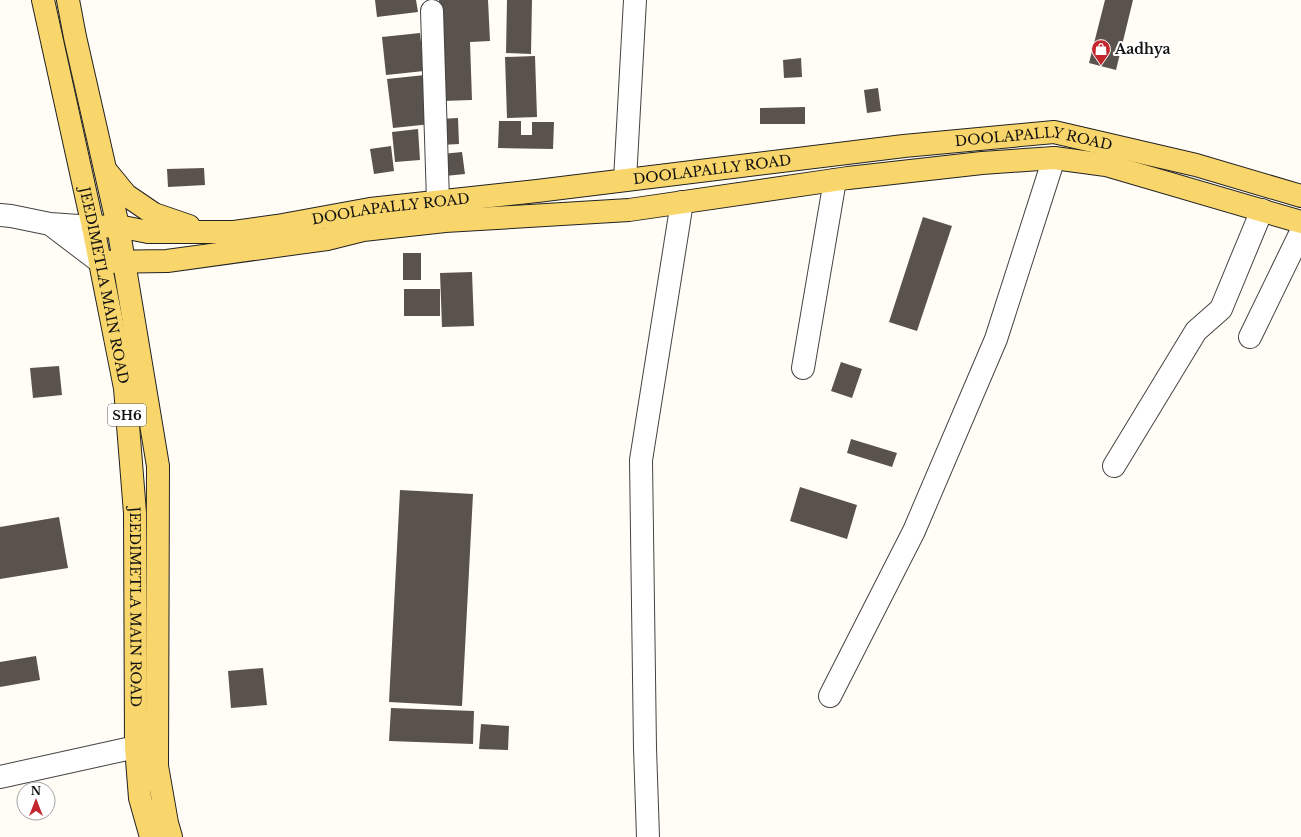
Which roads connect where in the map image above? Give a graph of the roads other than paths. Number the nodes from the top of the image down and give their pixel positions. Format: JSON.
{"nodes":[{"id":1,"x":43,"y":0,"type":"edge"},
{"id":2,"x":68,"y":0,"type":"edge"},
{"id":3,"x":635,"y":0,"type":"edge"},
{"id":4,"x":432,"y":11,"type":"dead end"},
{"id":5,"x":846,"y":153,"type":"junction"},
{"id":6,"x":1054,"y":158,"type":"junction"},
{"id":7,"x":104,"y":169,"type":"junction"},
{"id":8,"x":842,"y":179,"type":"junction"},
{"id":9,"x":625,"y":180,"type":"junction"},
{"id":10,"x":1301,"y":196,"type":"edge"},
{"id":11,"x":438,"y":201,"type":"junction"},
{"id":12,"x":682,"y":202,"type":"junction"},
{"id":13,"x":1262,"y":210,"type":"junction"},
{"id":14,"x":0,"y":215,"type":"edge"},
{"id":15,"x":1301,"y":222,"type":"edge"},
{"id":16,"x":50,"y":224,"type":"junction"},
{"id":17,"x":118,"y":226,"type":"junction"},
{"id":18,"x":93,"y":227,"type":"junction"},
{"id":19,"x":234,"y":232,"type":"junction"},
{"id":20,"x":1301,"y":232,"type":"edge"},
{"id":21,"x":100,"y":262,"type":"junction"},
{"id":22,"x":123,"y":262,"type":"junction"},
{"id":23,"x":1250,"y":337,"type":"dead end"},
{"id":24,"x":803,"y":368,"type":"dead end"},
{"id":25,"x":1114,"y":466,"type":"dead end"},
{"id":26,"x":830,"y":696,"type":"dead end"},
{"id":27,"x":136,"y":747,"type":"junction"},
{"id":28,"x":0,"y":777,"type":"edge"},
{"id":29,"x":151,"y":837,"type":"edge"},
{"id":30,"x":171,"y":837,"type":"edge"},
{"id":31,"x":648,"y":837,"type":"edge"}],
"edges":[{"from":1,"to":18,"type":"main road","name":"JEEDIMETLA MAIN ROAD","number":"SH6"},
{"from":2,"to":7,"type":"main road","name":"JEEDIMETLA MAIN ROAD","number":"SH6"},
{"from":3,"to":9,"type":"street"},
{"from":4,"to":11,"type":"street"},
{"from":5,"to":8,"type":"main road"},
{"from":5,"to":9,"type":"main road","name":"DOOLAPALLY ROAD"},
{"from":5,"to":10,"type":"main road","name":"DOOLAPALLY ROAD"},
{"from":6,"to":8,"type":"main road","name":"DOOLAPALLY ROAD"},
{"from":6,"to":13,"type":"main road","name":"DOOLAPALLY ROAD"},
{"from":6,"to":26,"type":"street"},
{"from":7,"to":17,"type":"main road","name":"JEEDIMETLA MAIN ROAD","number":"SH6"},
{"from":7,"to":19,"type":"main road"},
{"from":8,"to":12,"type":"main road","name":"DOOLAPALLY ROAD"},
{"from":8,"to":24,"type":"street"},
{"from":9,"to":11,"type":"main road","name":"DOOLAPALLY ROAD"},
{"from":11,"to":19,"type":"main road","name":"DOOLAPALLY ROAD"},
{"from":12,"to":22,"type":"main road","name":"DOOLAPALLY ROAD"},
{"from":12,"to":31,"type":"street"},
{"from":13,"to":15,"type":"main road","name":"DOOLAPALLY ROAD"},
{"from":13,"to":25,"type":"street"},
{"from":14,"to":16,"type":"street"},
{"from":16,"to":18,"type":"street"},
{"from":16,"to":21,"type":"street"},
{"from":17,"to":18,"type":"main road","name":"DOOLAPALLY ROAD"},
{"from":17,"to":19,"type":"main road","name":"DOOLAPALLY ROAD"},
{"from":17,"to":22,"type":"main road","name":"JEEDIMETLA MAIN ROAD","number":"SH6"},
{"from":18,"to":21,"type":"main road","name":"JEEDIMETLA MAIN ROAD","number":"SH6"},
{"from":20,"to":23,"type":"street"},
{"from":21,"to":22,"type":"main road","name":"DOOLAPALLY ROAD"},
{"from":21,"to":27,"type":"main road","name":"JEEDIMETLA MAIN ROAD","number":"SH6"},
{"from":22,"to":30,"type":"main road","name":"JEEDIMETLA MAIN ROAD","number":"SH6"},
{"from":27,"to":28,"type":"street"},
{"from":27,"to":29,"type":"main road","name":"JEEDIMETLA MAIN ROAD","number":"SH6"}]}
